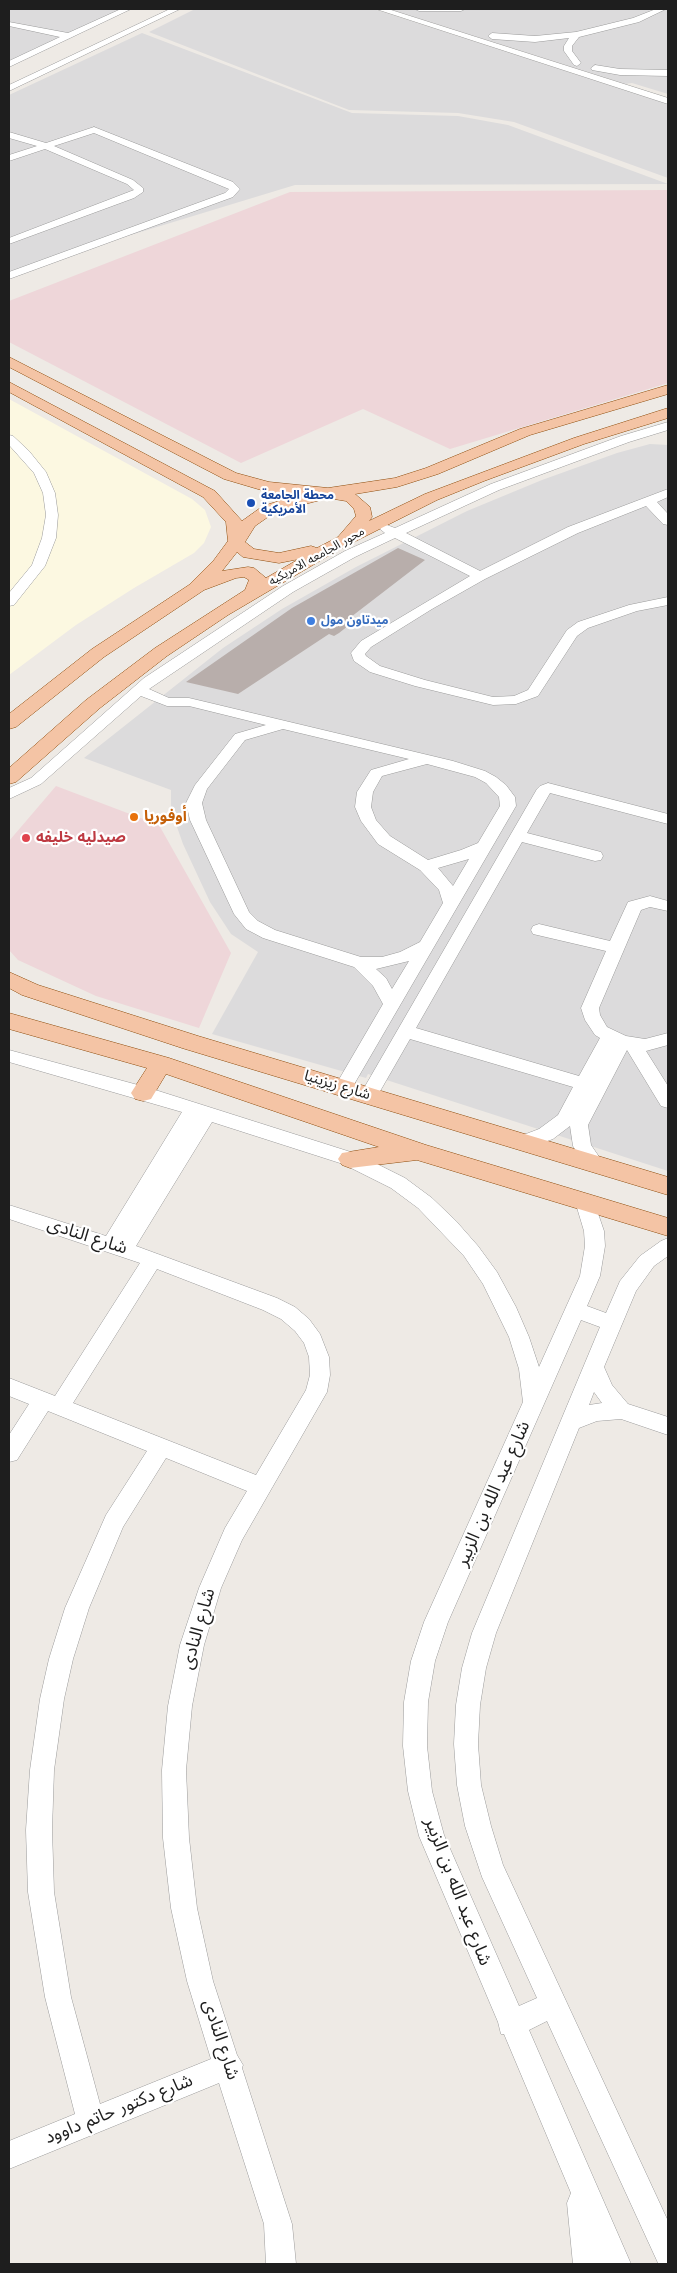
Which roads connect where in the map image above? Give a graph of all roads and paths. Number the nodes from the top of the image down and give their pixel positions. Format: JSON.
{"nodes":[{"id":1,"x":127,"y":9,"type":"edge"},
{"id":2,"x":176,"y":9,"type":"edge"},
{"id":3,"x":380,"y":9,"type":"edge"},
{"id":4,"x":406,"y":9,"type":"edge"},
{"id":5,"x":419,"y":9,"type":"edge"},
{"id":6,"x":662,"y":9,"type":"edge"},
{"id":7,"x":472,"y":10,"type":"edge"},
{"id":8,"x":138,"y":13,"type":"dead end"},
{"id":9,"x":464,"y":20,"type":"edge"},
{"id":10,"x":9,"y":24,"type":"edge"},
{"id":11,"x":576,"y":35,"type":"junction"},
{"id":12,"x":68,"y":36,"type":"junction"},
{"id":13,"x":492,"y":36,"type":"junction"},
{"id":14,"x":577,"y":63,"type":"junction"},
{"id":15,"x":9,"y":64,"type":"edge"},
{"id":16,"x":17,"y":71,"type":"dead end"},
{"id":17,"x":668,"y":73,"type":"edge"},
{"id":18,"x":9,"y":88,"type":"edge"},
{"id":19,"x":649,"y":95,"type":"junction"},
{"id":20,"x":668,"y":96,"type":"edge"},
{"id":21,"x":668,"y":101,"type":"edge"},
{"id":22,"x":9,"y":135,"type":"edge"},
{"id":23,"x":45,"y":146,"type":"junction"},
{"id":24,"x":9,"y":158,"type":"edge"},
{"id":25,"x":212,"y":212,"type":"dead end"},
{"id":26,"x":170,"y":222,"type":"junction"},
{"id":27,"x":183,"y":222,"type":"joint"},
{"id":28,"x":9,"y":241,"type":"edge"},
{"id":29,"x":60,"y":258,"type":"junction"},
{"id":30,"x":74,"y":264,"type":"junction"},
{"id":31,"x":9,"y":266,"type":"edge"},
{"id":32,"x":21,"y":272,"type":"junction"},
{"id":33,"x":9,"y":276,"type":"edge"},
{"id":34,"x":9,"y":288,"type":"edge"},
{"id":35,"x":9,"y":361,"type":"edge"},
{"id":36,"x":9,"y":386,"type":"edge"},
{"id":37,"x":668,"y":389,"type":"edge"},
{"id":38,"x":668,"y":413,"type":"edge"},
{"id":39,"x":668,"y":426,"type":"edge"},
{"id":40,"x":609,"y":431,"type":"junction"},
{"id":41,"x":647,"y":432,"type":"junction"},
{"id":42,"x":668,"y":436,"type":"edge"},
{"id":43,"x":9,"y":439,"type":"edge"},
{"id":44,"x":625,"y":439,"type":"junction"},
{"id":45,"x":243,"y":481,"type":"junction"},
{"id":46,"x":397,"y":482,"type":"junction"},
{"id":47,"x":668,"y":493,"type":"edge"},
{"id":48,"x":327,"y":494,"type":"junction"},
{"id":49,"x":431,"y":497,"type":"junction"},
{"id":50,"x":217,"y":500,"type":"junction"},
{"id":51,"x":648,"y":500,"type":"junction"},
{"id":52,"x":668,"y":521,"type":"edge"},
{"id":53,"x":392,"y":525,"type":"junction"},
{"id":54,"x":236,"y":539,"type":"junction"},
{"id":55,"x":421,"y":541,"type":"joint"},
{"id":56,"x":337,"y":543,"type":"junction"},
{"id":57,"x":484,"y":574,"type":"junction"},
{"id":58,"x":195,"y":589,"type":"junction"},
{"id":59,"x":253,"y":593,"type":"junction"},
{"id":60,"x":668,"y":601,"type":"edge"},
{"id":61,"x":9,"y":602,"type":"edge"},
{"id":62,"x":131,"y":674,"type":"junction"},
{"id":63,"x":144,"y":686,"type":"junction"},
{"id":64,"x":224,"y":710,"type":"junction"},
{"id":65,"x":9,"y":724,"type":"edge"},
{"id":66,"x":285,"y":724,"type":"junction"},
{"id":67,"x":240,"y":737,"type":"junction"},
{"id":68,"x":369,"y":745,"type":"junction"},
{"id":69,"x":427,"y":758,"type":"junction"},
{"id":70,"x":376,"y":772,"type":"junction"},
{"id":71,"x":9,"y":778,"type":"edge"},
{"id":72,"x":9,"y":794,"type":"edge"},
{"id":73,"x":668,"y":819,"type":"edge"},
{"id":74,"x":518,"y":836,"type":"junction"},
{"id":75,"x":485,"y":846,"type":"junction"},
{"id":76,"x":595,"y":856,"type":"dead end"},
{"id":77,"x":426,"y":866,"type":"junction"},
{"id":78,"x":451,"y":903,"type":"junction"},
{"id":79,"x":668,"y":906,"type":"edge"},
{"id":80,"x":539,"y":930,"type":"dead end"},
{"id":81,"x":426,"y":946,"type":"junction"},
{"id":82,"x":616,"y":948,"type":"junction"},
{"id":83,"x":360,"y":963,"type":"junction"},
{"id":84,"x":9,"y":979,"type":"edge"},
{"id":85,"x":30,"y":990,"type":"junction"},
{"id":86,"x":392,"y":1004,"type":"junction"},
{"id":87,"x":9,"y":1020,"type":"edge"},
{"id":88,"x":406,"y":1031,"type":"junction"},
{"id":89,"x":668,"y":1039,"type":"edge"},
{"id":90,"x":622,"y":1041,"type":"junction"},
{"id":91,"x":9,"y":1056,"type":"edge"},
{"id":92,"x":161,"y":1064,"type":"junction"},
{"id":93,"x":591,"y":1086,"type":"junction"},
{"id":94,"x":343,"y":1088,"type":"junction"},
{"id":95,"x":143,"y":1093,"type":"junction"},
{"id":96,"x":369,"y":1095,"type":"junction"},
{"id":97,"x":668,"y":1101,"type":"edge"},
{"id":98,"x":200,"y":1112,"type":"junction"},
{"id":99,"x":525,"y":1142,"type":"junction"},
{"id":100,"x":419,"y":1152,"type":"junction"},
{"id":101,"x":350,"y":1159,"type":"junction"},
{"id":102,"x":594,"y":1164,"type":"junction"},
{"id":103,"x":668,"y":1186,"type":"edge"},
{"id":104,"x":585,"y":1201,"type":"junction"},
{"id":105,"x":9,"y":1212,"type":"edge"},
{"id":106,"x":668,"y":1227,"type":"edge"},
{"id":107,"x":668,"y":1246,"type":"edge"},
{"id":108,"x":118,"y":1247,"type":"junction"},
{"id":109,"x":153,"y":1259,"type":"junction"},
{"id":110,"x":575,"y":1310,"type":"junction"},
{"id":111,"x":612,"y":1323,"type":"junction"},
{"id":112,"x":594,"y":1367,"type":"junction"},
{"id":113,"x":9,"y":1387,"type":"edge"},
{"id":114,"x":534,"y":1403,"type":"junction"},
{"id":115,"x":51,"y":1404,"type":"junction"},
{"id":116,"x":622,"y":1410,"type":"junction"},
{"id":117,"x":571,"y":1422,"type":"junction"},
{"id":118,"x":668,"y":1426,"type":"edge"},
{"id":119,"x":161,"y":1447,"type":"junction"},
{"id":120,"x":9,"y":1453,"type":"edge"},
{"id":121,"x":260,"y":1486,"type":"junction"},
{"id":122,"x":554,"y":2004,"type":"junction"},
{"id":123,"x":511,"y":2024,"type":"junction"},
{"id":124,"x":228,"y":2065,"type":"junction"},
{"id":125,"x":90,"y":2120,"type":"junction"},
{"id":126,"x":9,"y":2155,"type":"edge"},
{"id":127,"x":574,"y":2170,"type":"junction"},
{"id":128,"x":668,"y":2253,"type":"edge"},
{"id":129,"x":281,"y":2264,"type":"edge"},
{"id":130,"x":588,"y":2264,"type":"edge"},
{"id":131,"x":616,"y":2264,"type":"edge"}],
"edges":[{"from":1,"to":12,"type":"street"},
{"from":2,"to":18,"type":"street"},
{"from":3,"to":19,"type":"street"},
{"from":4,"to":9,"type":"street"},
{"from":5,"to":9,"type":"street"},
{"from":6,"to":11,"type":"street"},
{"from":7,"to":9,"type":"street"},
{"from":8,"to":16,"type":"street"},
{"from":9,"to":13,"type":"street"},
{"from":10,"to":12,"type":"street"},
{"from":11,"to":13,"type":"street"},
{"from":11,"to":14,"type":"street"},
{"from":12,"to":15,"type":"street"},
{"from":13,"to":14,"type":"street"},
{"from":14,"to":17,"type":"street"},
{"from":19,"to":20,"type":"street"},
{"from":19,"to":21,"type":"street"},
{"from":22,"to":23,"type":"street"},
{"from":23,"to":24,"type":"street"},
{"from":23,"to":26,"type":"street"},
{"from":23,"to":28,"type":"street"},
{"from":25,"to":27,"type":"street"},
{"from":26,"to":27,"type":"street"},
{"from":26,"to":29,"type":"street"},
{"from":26,"to":30,"type":"street"},
{"from":29,"to":30,"type":"street"},
{"from":29,"to":32,"type":"street"},
{"from":30,"to":34,"type":"street"},
{"from":31,"to":32,"type":"street"},
{"from":32,"to":33,"type":"street"},
{"from":35,"to":45,"type":"main road"},
{"from":36,"to":50,"type":"main road"},
{"from":37,"to":46,"type":"main road"},
{"from":38,"to":40,"type":"main road","name":"محور الجامعه الامريكيه"},
{"from":39,"to":41,"type":"street"},
{"from":40,"to":44,"type":"main road"},
{"from":40,"to":49,"type":"main road","name":"محور الجامعه الامريكيه"},
{"from":41,"to":42,"type":"street"},
{"from":41,"to":44,"type":"street"},
{"from":43,"to":61,"type":"street"},
{"from":44,"to":53,"type":"street"},
{"from":45,"to":48,"type":"main road"},
{"from":45,"to":50,"type":"main road"},
{"from":46,"to":48,"type":"main road"},
{"from":46,"to":49,"type":"main road"},
{"from":47,"to":51,"type":"street"},
{"from":48,"to":54,"type":"main road"},
{"from":48,"to":56,"type":"main road"},
{"from":49,"to":53,"type":"main road","name":"محور الجامعه الامريكيه"},
{"from":50,"to":54,"type":"main road"},
{"from":51,"to":52,"type":"street"},
{"from":51,"to":57,"type":"street"},
{"from":53,"to":55,"type":"street"},
{"from":53,"to":56,"type":"main road","name":"محور الجامعه الامريكيه"},
{"from":53,"to":63,"type":"street"},
{"from":54,"to":56,"type":"main road"},
{"from":54,"to":58,"type":"main road"},
{"from":55,"to":57,"type":"street"},
{"from":56,"to":59,"type":"main road","name":"محور الجامعه الامريكيه"},
{"from":57,"to":60,"type":"street"},
{"from":58,"to":59,"type":"main road"},
{"from":58,"to":65,"type":"main road"},
{"from":59,"to":62,"type":"main road","name":"محور الجامعه الامريكيه"},
{"from":62,"to":63,"type":"street"},
{"from":62,"to":71,"type":"main road","name":"محور الجامعه الامريكيه"},
{"from":63,"to":64,"type":"street"},
{"from":63,"to":72,"type":"street"},
{"from":64,"to":66,"type":"street"},
{"from":64,"to":67,"type":"street"},
{"from":66,"to":67,"type":"street"},
{"from":66,"to":68,"type":"street"},
{"from":67,"to":83,"type":"street"},
{"from":68,"to":69,"type":"street"},
{"from":68,"to":70,"type":"street"},
{"from":69,"to":70,"type":"street"},
{"from":69,"to":75,"type":"street"},
{"from":70,"to":77,"type":"street"},
{"from":73,"to":74,"type":"street"},
{"from":74,"to":76,"type":"street"},
{"from":74,"to":88,"type":"street"},
{"from":75,"to":77,"type":"street"},
{"from":75,"to":78,"type":"street"},
{"from":77,"to":78,"type":"street"},
{"from":78,"to":81,"type":"street"},
{"from":79,"to":82,"type":"street"},
{"from":80,"to":82,"type":"street"},
{"from":81,"to":83,"type":"street"},
{"from":81,"to":86,"type":"street"},
{"from":82,"to":90,"type":"street"},
{"from":83,"to":86,"type":"street"},
{"from":84,"to":85,"type":"main road","name":"شارع زيزينيا"},
{"from":85,"to":87,"type":"main road"},
{"from":85,"to":94,"type":"main road","name":"شارع زيزينيا"},
{"from":86,"to":94,"type":"street"},
{"from":87,"to":92,"type":"main road"},
{"from":88,"to":93,"type":"street"},
{"from":88,"to":96,"type":"street"},
{"from":89,"to":90,"type":"street"},
{"from":90,"to":93,"type":"street"},
{"from":90,"to":97,"type":"street"},
{"from":91,"to":95,"type":"street"},
{"from":92,"to":95,"type":"main road"},
{"from":92,"to":100,"type":"main road"},
{"from":93,"to":99,"type":"street"},
{"from":93,"to":102,"type":"street"},
{"from":94,"to":96,"type":"main road","name":"شارع زيزينيا"},
{"from":95,"to":98,"type":"street"},
{"from":96,"to":99,"type":"main road","name":"شارع زيزينيا"},
{"from":98,"to":101,"type":"street"},
{"from":98,"to":108,"type":"street"},
{"from":99,"to":102,"type":"main road","name":"شارع زيزينيا"},
{"from":100,"to":101,"type":"main road"},
{"from":100,"to":104,"type":"main road"},
{"from":101,"to":114,"type":"street"},
{"from":102,"to":103,"type":"main road","name":"شارع زيزينيا"},
{"from":104,"to":106,"type":"main road"},
{"from":104,"to":110,"type":"street","name":"شارع عبد الله بن الزبير"},
{"from":105,"to":108,"type":"street","name":"شارع النادى"},
{"from":107,"to":111,"type":"street"},
{"from":108,"to":109,"type":"street","name":"شارع النادى"},
{"from":109,"to":115,"type":"street"},
{"from":109,"to":121,"type":"street","name":"شارع النادى"},
{"from":110,"to":111,"type":"street"},
{"from":110,"to":114,"type":"street","name":"شارع عبد الله بن الزبير"},
{"from":111,"to":112,"type":"street"},
{"from":112,"to":116,"type":"street"},
{"from":112,"to":117,"type":"street"},
{"from":113,"to":115,"type":"street"},
{"from":114,"to":123,"type":"street","name":"شارع عبد الله بن الزبير"},
{"from":115,"to":119,"type":"street"},
{"from":115,"to":120,"type":"street"},
{"from":116,"to":117,"type":"street"},
{"from":116,"to":118,"type":"street"},
{"from":117,"to":122,"type":"street"},
{"from":119,"to":121,"type":"street"},
{"from":119,"to":125,"type":"street"},
{"from":121,"to":124,"type":"street","name":"شارع النادى"},
{"from":122,"to":123,"type":"street"},
{"from":122,"to":128,"type":"street"},
{"from":123,"to":127,"type":"street","name":"شارع عبد الله بن الزبير"},
{"from":124,"to":125,"type":"street","name":"شارع دكتور حاتم داوود"},
{"from":124,"to":129,"type":"street","name":"شارع النادى"},
{"from":125,"to":126,"type":"street","name":"شارع دكتور حاتم داوود"},
{"from":127,"to":130,"type":"street"},
{"from":127,"to":131,"type":"street","name":"شارع عبد الله بن الزبير"}]}
